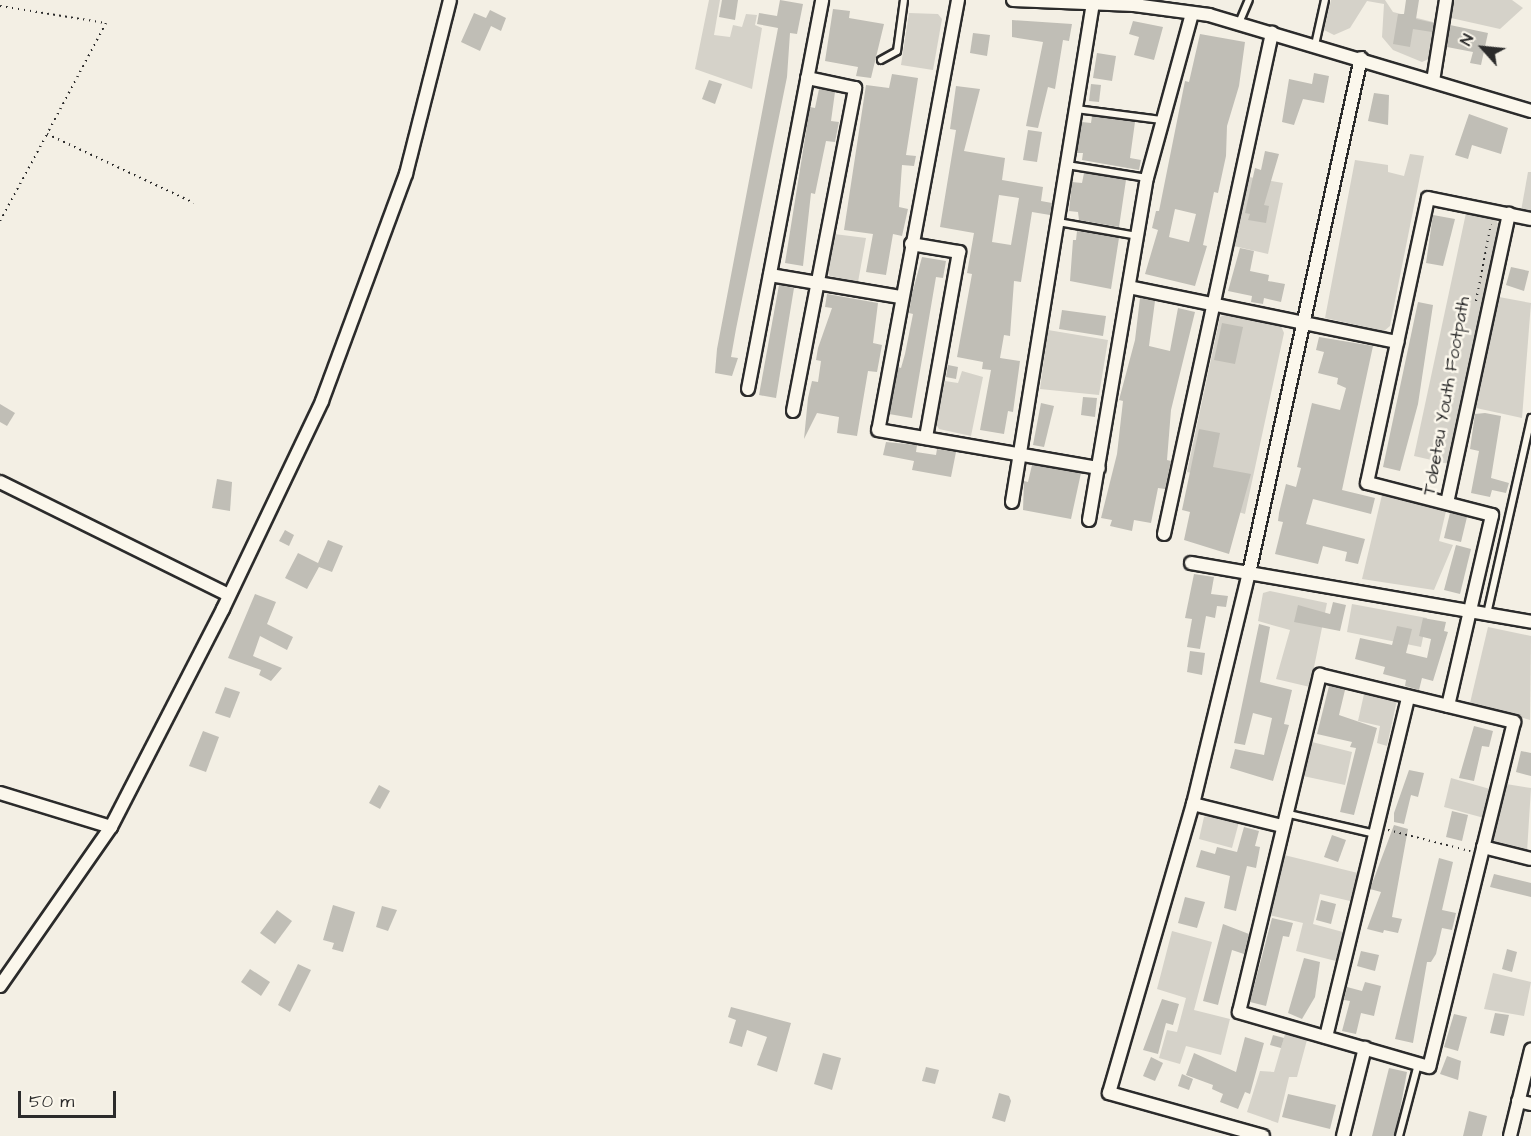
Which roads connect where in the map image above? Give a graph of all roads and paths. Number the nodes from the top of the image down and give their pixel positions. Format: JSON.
{"nodes":[{"id":1,"x":450,"y":0,"type":"edge"},
{"id":2,"x":822,"y":0,"type":"edge"},
{"id":3,"x":904,"y":0,"type":"edge"},
{"id":4,"x":958,"y":0,"type":"edge"},
{"id":5,"x":1013,"y":0,"type":"edge"},
{"id":6,"x":1249,"y":0,"type":"edge"},
{"id":7,"x":1325,"y":0,"type":"edge"},
{"id":8,"x":1446,"y":0,"type":"edge"},
{"id":9,"x":1093,"y":3,"type":"junction"},
{"id":10,"x":0,"y":6,"type":"edge"},
{"id":11,"x":1192,"y":13,"type":"junction"},
{"id":12,"x":1239,"y":23,"type":"junction"},
{"id":13,"x":1272,"y":33,"type":"junction"},
{"id":14,"x":1315,"y":45,"type":"junction"},
{"id":15,"x":1361,"y":58,"type":"junction"},
{"id":16,"x":881,"y":60,"type":"dead end"},
{"id":17,"x":807,"y":78,"type":"junction"},
{"id":18,"x":1433,"y":81,"type":"junction"},
{"id":19,"x":1076,"y":109,"type":"junction"},
{"id":20,"x":1531,"y":111,"type":"edge"},
{"id":21,"x":1161,"y":120,"type":"junction"},
{"id":22,"x":47,"y":134,"type":"junction"},
{"id":23,"x":1067,"y":165,"type":"junction"},
{"id":24,"x":1147,"y":178,"type":"junction"},
{"id":25,"x":194,"y":203,"type":"dead end"},
{"id":26,"x":1509,"y":214,"type":"junction"},
{"id":27,"x":1491,"y":219,"type":"dead end"},
{"id":28,"x":1531,"y":219,"type":"edge"},
{"id":29,"x":0,"y":221,"type":"edge"},
{"id":30,"x":1058,"y":222,"type":"junction"},
{"id":31,"x":1137,"y":236,"type":"junction"},
{"id":32,"x":911,"y":244,"type":"junction"},
{"id":33,"x":770,"y":275,"type":"junction"},
{"id":34,"x":818,"y":283,"type":"junction"},
{"id":35,"x":1129,"y":287,"type":"junction"},
{"id":36,"x":900,"y":297,"type":"junction"},
{"id":37,"x":1214,"y":305,"type":"junction"},
{"id":38,"x":1474,"y":310,"type":"dead end"},
{"id":39,"x":1304,"y":323,"type":"junction"},
{"id":40,"x":1397,"y":342,"type":"junction"},
{"id":41,"x":748,"y":389,"type":"dead end"},
{"id":42,"x":793,"y":411,"type":"dead end"},
{"id":43,"x":1531,"y":418,"type":"edge"},
{"id":44,"x":926,"y":438,"type":"junction"},
{"id":45,"x":1020,"y":454,"type":"junction"},
{"id":46,"x":1099,"y":468,"type":"junction"},
{"id":47,"x":0,"y":482,"type":"edge"},
{"id":48,"x":1012,"y":502,"type":"dead end"},
{"id":49,"x":1447,"y":503,"type":"junction"},
{"id":50,"x":1089,"y":520,"type":"dead end"},
{"id":51,"x":1164,"y":534,"type":"dead end"},
{"id":52,"x":1191,"y":563,"type":"dead end"},
{"id":53,"x":1249,"y":573,"type":"junction"},
{"id":54,"x":230,"y":595,"type":"junction"},
{"id":55,"x":1471,"y":611,"type":"junction"},
{"id":56,"x":1487,"y":614,"type":"junction"},
{"id":57,"x":1531,"y":622,"type":"edge"},
{"id":58,"x":1408,"y":697,"type":"junction"},
{"id":59,"x":1448,"y":706,"type":"junction"},
{"id":60,"x":0,"y":794,"type":"edge"},
{"id":61,"x":1193,"y":804,"type":"junction"},
{"id":62,"x":1285,"y":813,"type":"junction"},
{"id":63,"x":1282,"y":826,"type":"junction"},
{"id":64,"x":111,"y":827,"type":"junction"},
{"id":65,"x":1379,"y":831,"type":"junction"},
{"id":66,"x":1479,"y":849,"type":"junction"},
{"id":67,"x":1531,"y":859,"type":"edge"},
{"id":68,"x":0,"y":986,"type":"edge"},
{"id":69,"x":1326,"y":1037,"type":"junction"},
{"id":70,"x":1365,"y":1048,"type":"junction"},
{"id":71,"x":1531,"y":1050,"type":"edge"},
{"id":72,"x":1418,"y":1063,"type":"junction"},
{"id":73,"x":1525,"y":1103,"type":"edge"},
{"id":74,"x":1263,"y":1136,"type":"edge"},
{"id":75,"x":1343,"y":1136,"type":"edge"},
{"id":76,"x":1399,"y":1136,"type":"edge"},
{"id":77,"x":1510,"y":1136,"type":"edge"}],
"edges":[{"from":1,"to":54,"type":"street"},
{"from":2,"to":17,"type":"street"},
{"from":3,"to":16,"type":"lane"},
{"from":4,"to":32,"type":"street"},
{"from":5,"to":9,"type":"street"},
{"from":6,"to":12,"type":"lane"},
{"from":7,"to":14,"type":"lane"},
{"from":8,"to":18,"type":"street"},
{"from":9,"to":11,"type":"street"},
{"from":9,"to":19,"type":"street"},
{"from":10,"to":22,"type":"path"},
{"from":11,"to":12,"type":"street"},
{"from":11,"to":21,"type":"street"},
{"from":12,"to":13,"type":"street"},
{"from":13,"to":14,"type":"street"},
{"from":13,"to":37,"type":"street"},
{"from":14,"to":15,"type":"street"},
{"from":15,"to":18,"type":"street"},
{"from":15,"to":39,"type":"street"},
{"from":17,"to":33,"type":"street"},
{"from":17,"to":34,"type":"street"},
{"from":18,"to":20,"type":"street"},
{"from":19,"to":21,"type":"lane"},
{"from":19,"to":23,"type":"street"},
{"from":21,"to":24,"type":"street"},
{"from":22,"to":25,"type":"path"},
{"from":22,"to":29,"type":"path"},
{"from":23,"to":24,"type":"lane"},
{"from":23,"to":30,"type":"street"},
{"from":24,"to":31,"type":"street"},
{"from":26,"to":28,"type":"street"},
{"from":26,"to":40,"type":"street"},
{"from":26,"to":49,"type":"street"},
{"from":27,"to":38,"type":"path","name":"Tobetsu Youth Footpath"},
{"from":30,"to":31,"type":"lane"},
{"from":30,"to":45,"type":"street"},
{"from":31,"to":35,"type":"street"},
{"from":32,"to":36,"type":"street"},
{"from":32,"to":44,"type":"street"},
{"from":33,"to":34,"type":"street"},
{"from":33,"to":41,"type":"street"},
{"from":34,"to":36,"type":"street"},
{"from":34,"to":42,"type":"street"},
{"from":35,"to":37,"type":"street"},
{"from":35,"to":46,"type":"street"},
{"from":36,"to":44,"type":"street"},
{"from":37,"to":39,"type":"street"},
{"from":37,"to":51,"type":"street"},
{"from":39,"to":40,"type":"street"},
{"from":39,"to":53,"type":"street"},
{"from":40,"to":49,"type":"street"},
{"from":43,"to":56,"type":"lane"},
{"from":44,"to":45,"type":"street"},
{"from":45,"to":46,"type":"street"},
{"from":45,"to":48,"type":"street"},
{"from":46,"to":50,"type":"street"},
{"from":47,"to":54,"type":"street"},
{"from":49,"to":55,"type":"street"},
{"from":52,"to":53,"type":"street"},
{"from":53,"to":55,"type":"street"},
{"from":53,"to":61,"type":"street"},
{"from":54,"to":64,"type":"street"},
{"from":55,"to":56,"type":"street"},
{"from":55,"to":59,"type":"street"},
{"from":56,"to":57,"type":"street"},
{"from":58,"to":59,"type":"street"},
{"from":58,"to":62,"type":"street"},
{"from":58,"to":65,"type":"street"},
{"from":59,"to":66,"type":"street"},
{"from":60,"to":64,"type":"street"},
{"from":61,"to":63,"type":"street"},
{"from":61,"to":74,"type":"street"},
{"from":62,"to":63,"type":"street"},
{"from":62,"to":65,"type":"lane"},
{"from":63,"to":69,"type":"street"},
{"from":64,"to":68,"type":"street"},
{"from":65,"to":66,"type":"path"},
{"from":65,"to":69,"type":"street"},
{"from":66,"to":67,"type":"street"},
{"from":66,"to":72,"type":"street"},
{"from":69,"to":70,"type":"street"},
{"from":70,"to":72,"type":"street"},
{"from":70,"to":75,"type":"street"},
{"from":71,"to":73,"type":"street"},
{"from":72,"to":76,"type":"lane"},
{"from":73,"to":77,"type":"street"}]}
